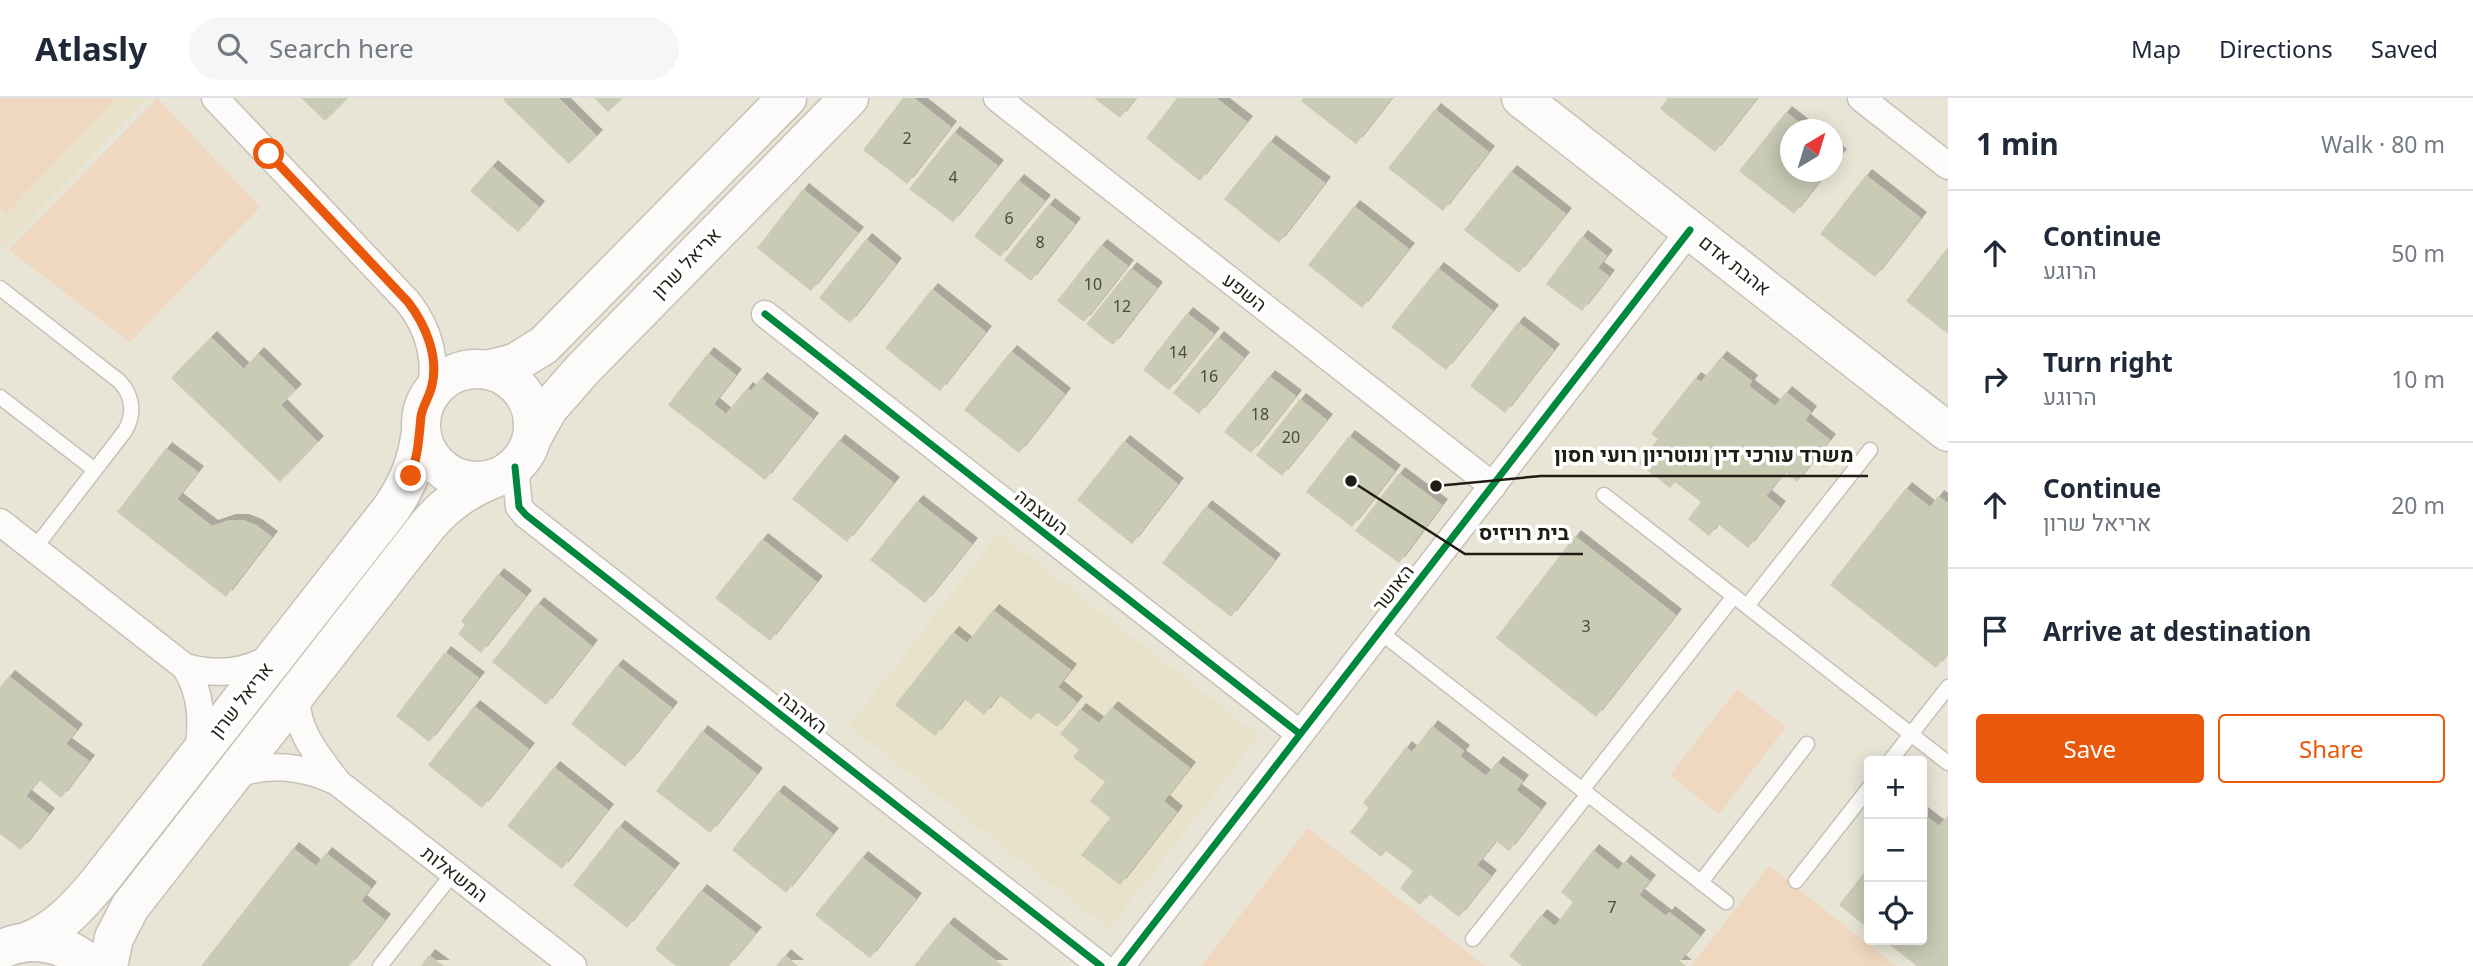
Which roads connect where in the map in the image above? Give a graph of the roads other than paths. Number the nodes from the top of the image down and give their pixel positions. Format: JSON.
{"nodes":[{"id":1,"x":215,"y":98,"type":"edge"},
{"id":2,"x":788,"y":98,"type":"edge"},
{"id":3,"x":849,"y":98,"type":"edge"},
{"id":4,"x":997,"y":98,"type":"edge"},
{"id":5,"x":1521,"y":98,"type":"edge"},
{"id":6,"x":1861,"y":98,"type":"edge"},
{"id":7,"x":1948,"y":166,"type":"edge"},
{"id":8,"x":1690,"y":230,"type":"junction"},
{"id":9,"x":0,"y":288,"type":"edge"},
{"id":10,"x":765,"y":314,"type":"dead end"},
{"id":11,"x":487,"y":370,"type":"junction"},
{"id":12,"x":0,"y":397,"type":"edge"},
{"id":13,"x":424,"y":415,"type":"junction"},
{"id":14,"x":1948,"y":432,"type":"edge"},
{"id":15,"x":1870,"y":450,"type":"dead end"},
{"id":16,"x":513,"y":461,"type":"junction"},
{"id":17,"x":95,"y":470,"type":"junction"},
{"id":18,"x":1493,"y":486,"type":"junction"},
{"id":19,"x":1604,"y":495,"type":"dead end"},
{"id":20,"x":3,"y":530,"type":"edge"},
{"id":21,"x":34,"y":549,"type":"junction"},
{"id":22,"x":1734,"y":596,"type":"junction"},
{"id":23,"x":1747,"y":607,"type":"junction"},
{"id":24,"x":1380,"y":632,"type":"junction"},
{"id":25,"x":278,"y":653,"type":"junction"},
{"id":26,"x":185,"y":667,"type":"junction"},
{"id":27,"x":1948,"y":687,"type":"edge"},
{"id":28,"x":299,"y":691,"type":"junction"},
{"id":29,"x":1300,"y":734,"type":"junction"},
{"id":30,"x":1911,"y":734,"type":"junction"},
{"id":31,"x":1807,"y":744,"type":"dead end"},
{"id":32,"x":198,"y":755,"type":"junction"},
{"id":33,"x":1894,"y":756,"type":"edge"},
{"id":34,"x":1948,"y":763,"type":"edge"},
{"id":35,"x":231,"y":777,"type":"junction"},
{"id":36,"x":337,"y":782,"type":"junction"},
{"id":37,"x":1585,"y":792,"type":"junction"},
{"id":38,"x":1864,"y":794,"type":"edge"},
{"id":39,"x":454,"y":872,"type":"junction"},
{"id":40,"x":1796,"y":881,"type":"dead end"},
{"id":41,"x":1701,"y":882,"type":"junction"},
{"id":42,"x":1726,"y":902,"type":"dead end"},
{"id":43,"x":1473,"y":939,"type":"dead end"},
{"id":44,"x":10,"y":945,"type":"edge"},
{"id":45,"x":92,"y":966,"type":"edge"},
{"id":46,"x":108,"y":966,"type":"edge"},
{"id":47,"x":380,"y":966,"type":"edge"},
{"id":48,"x":573,"y":966,"type":"edge"},
{"id":49,"x":1101,"y":966,"type":"edge"},
{"id":50,"x":1121,"y":966,"type":"edge"}],
"edges":[{"from":1,"to":13,"type":"street"},
{"from":2,"to":11,"type":"street"},
{"from":3,"to":16,"type":"street","name":"אריאל שרון"},
{"from":4,"to":18,"type":"street","name":"השפע"},
{"from":5,"to":8,"type":"street","name":"אהבת אדם"},
{"from":6,"to":7,"type":"street"},
{"from":8,"to":14,"type":"street","name":"אהבת אדם"},
{"from":8,"to":18,"type":"street","name":"האושר"},
{"from":9,"to":17,"type":"lane"},
{"from":10,"to":29,"type":"street","name":"העוצמה"},
{"from":11,"to":13,"type":"street"},
{"from":11,"to":16,"type":"street"},
{"from":12,"to":17,"type":"lane"},
{"from":13,"to":16,"type":"street"},
{"from":13,"to":25,"type":"street","name":"אריאל שרון"},
{"from":15,"to":23,"type":"lane"},
{"from":16,"to":28,"type":"street","name":"אריאל שרון"},
{"from":16,"to":49,"type":"street","name":"האהבה"},
{"from":17,"to":21,"type":"lane"},
{"from":18,"to":24,"type":"street","name":"האושר"},
{"from":19,"to":22,"type":"lane"},
{"from":20,"to":21,"type":"street"},
{"from":21,"to":26,"type":"street"},
{"from":22,"to":23,"type":"lane"},
{"from":22,"to":37,"type":"lane"},
{"from":23,"to":30,"type":"lane"},
{"from":24,"to":29,"type":"street","name":"האושר"},
{"from":24,"to":37,"type":"lane"},
{"from":25,"to":26,"type":"street"},
{"from":25,"to":32,"type":"street","name":"אריאל שרון"},
{"from":26,"to":32,"type":"street"},
{"from":27,"to":30,"type":"lane"},
{"from":28,"to":35,"type":"street","name":"אריאל שרון"},
{"from":28,"to":36,"type":"street","name":"המשאלות"},
{"from":29,"to":50,"type":"street","name":"האושר"},
{"from":30,"to":33,"type":"lane"},
{"from":30,"to":34,"type":"lane"},
{"from":31,"to":41,"type":"lane"},
{"from":32,"to":44,"type":"street","name":"אריאל שרון"},
{"from":35,"to":36,"type":"street","name":"המשאלות"},
{"from":35,"to":46,"type":"street","name":"אריאל שרון"},
{"from":36,"to":39,"type":"street","name":"המשאלות"},
{"from":37,"to":41,"type":"lane"},
{"from":37,"to":43,"type":"lane"},
{"from":38,"to":40,"type":"lane"},
{"from":39,"to":47,"type":"lane"},
{"from":39,"to":48,"type":"street","name":"המשאלות"},
{"from":41,"to":42,"type":"lane"},
{"from":44,"to":45,"type":"street"}]}
